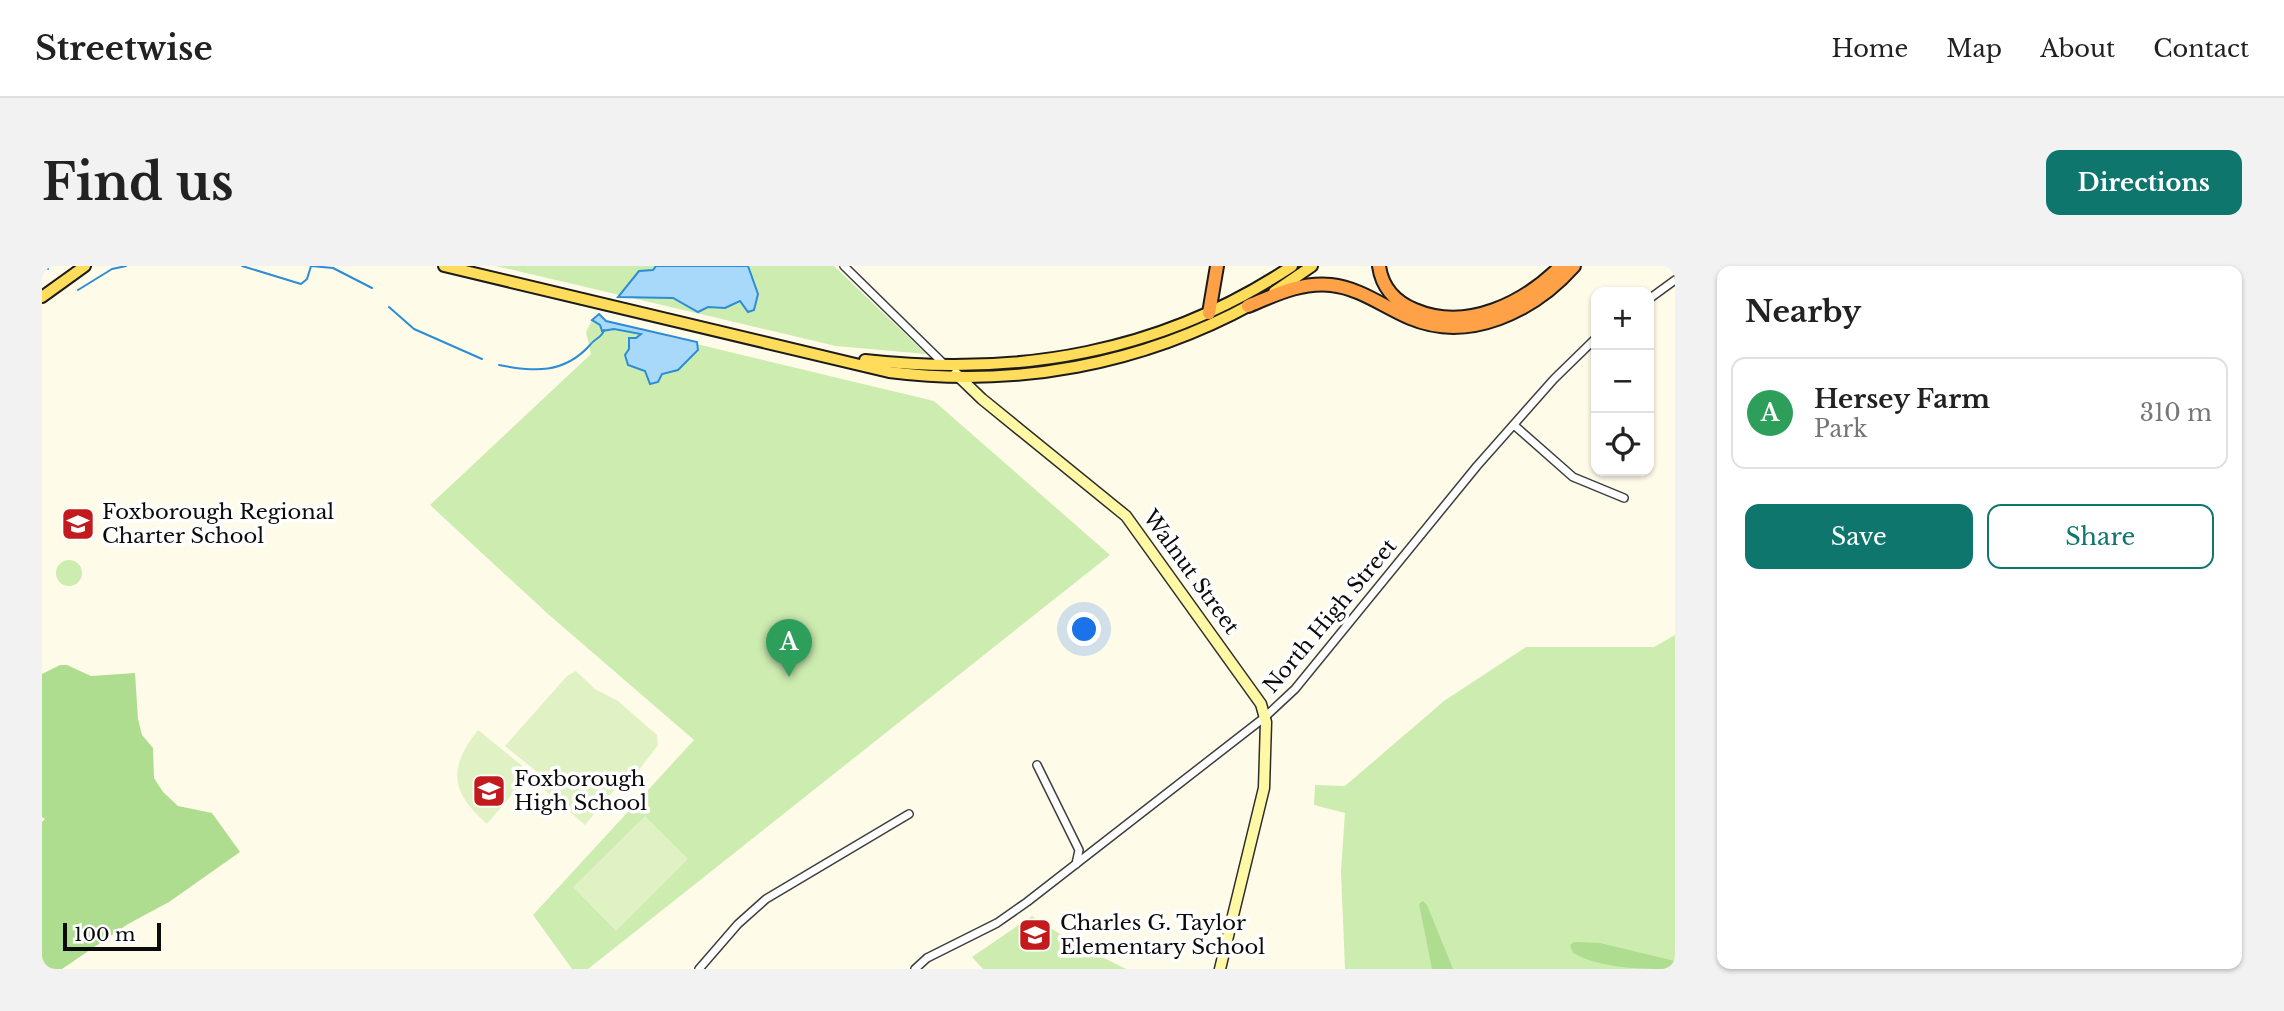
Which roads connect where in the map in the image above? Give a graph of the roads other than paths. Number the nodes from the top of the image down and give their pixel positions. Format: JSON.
{"nodes":[{"id":1,"x":85,"y":266,"type":"edge"},
{"id":2,"x":443,"y":266,"type":"edge"},
{"id":3,"x":844,"y":266,"type":"edge"},
{"id":4,"x":1217,"y":266,"type":"edge"},
{"id":5,"x":1292,"y":266,"type":"edge"},
{"id":6,"x":1312,"y":266,"type":"edge"},
{"id":7,"x":1378,"y":266,"type":"edge"},
{"id":8,"x":1561,"y":266,"type":"edge"},
{"id":9,"x":1574,"y":266,"type":"edge"},
{"id":10,"x":1675,"y":280,"type":"edge"},
{"id":11,"x":1654,"y":295,"type":"edge"},
{"id":12,"x":42,"y":297,"type":"edge"},
{"id":13,"x":1248,"y":306,"type":"junction"},
{"id":14,"x":1209,"y":313,"type":"junction"},
{"id":15,"x":1591,"y":343,"type":"edge"},
{"id":16,"x":817,"y":355,"type":"junction"},
{"id":17,"x":949,"y":367,"type":"junction"},
{"id":18,"x":962,"y":379,"type":"junction"},
{"id":19,"x":1514,"y":425,"type":"junction"},
{"id":20,"x":1624,"y":498,"type":"dead end"},
{"id":21,"x":1265,"y":717,"type":"junction"},
{"id":22,"x":1037,"y":765,"type":"dead end"},
{"id":23,"x":909,"y":814,"type":"dead end"},
{"id":24,"x":1076,"y":865,"type":"junction"},
{"id":25,"x":699,"y":969,"type":"edge"},
{"id":26,"x":915,"y":969,"type":"edge"},
{"id":27,"x":1220,"y":969,"type":"edge"}],
"edges":[{"from":1,"to":12,"type":"main road"},
{"from":2,"to":16,"type":"main road"},
{"from":3,"to":17,"type":"street","name":"Walnut Street"},
{"from":4,"to":14,"type":"highway"},
{"from":5,"to":14,"type":"main road"},
{"from":6,"to":13,"type":"main road"},
{"from":7,"to":8,"type":"highway"},
{"from":9,"to":13,"type":"highway"},
{"from":10,"to":11,"type":"street"},
{"from":13,"to":18,"type":"main road"},
{"from":14,"to":17,"type":"main road"},
{"from":15,"to":19,"type":"street","name":"North High Street"},
{"from":16,"to":17,"type":"main road"},
{"from":16,"to":18,"type":"main road"},
{"from":17,"to":18,"type":"street","name":"Walnut Street"},
{"from":18,"to":21,"type":"street","name":"Walnut Street"},
{"from":19,"to":20,"type":"street"},
{"from":19,"to":21,"type":"street","name":"North High Street"},
{"from":21,"to":24,"type":"street","name":"North High Street"},
{"from":21,"to":27,"type":"street","name":"Walnut Street"},
{"from":22,"to":24,"type":"street"},
{"from":23,"to":25,"type":"street"},
{"from":24,"to":26,"type":"street","name":"North High Street"}]}
